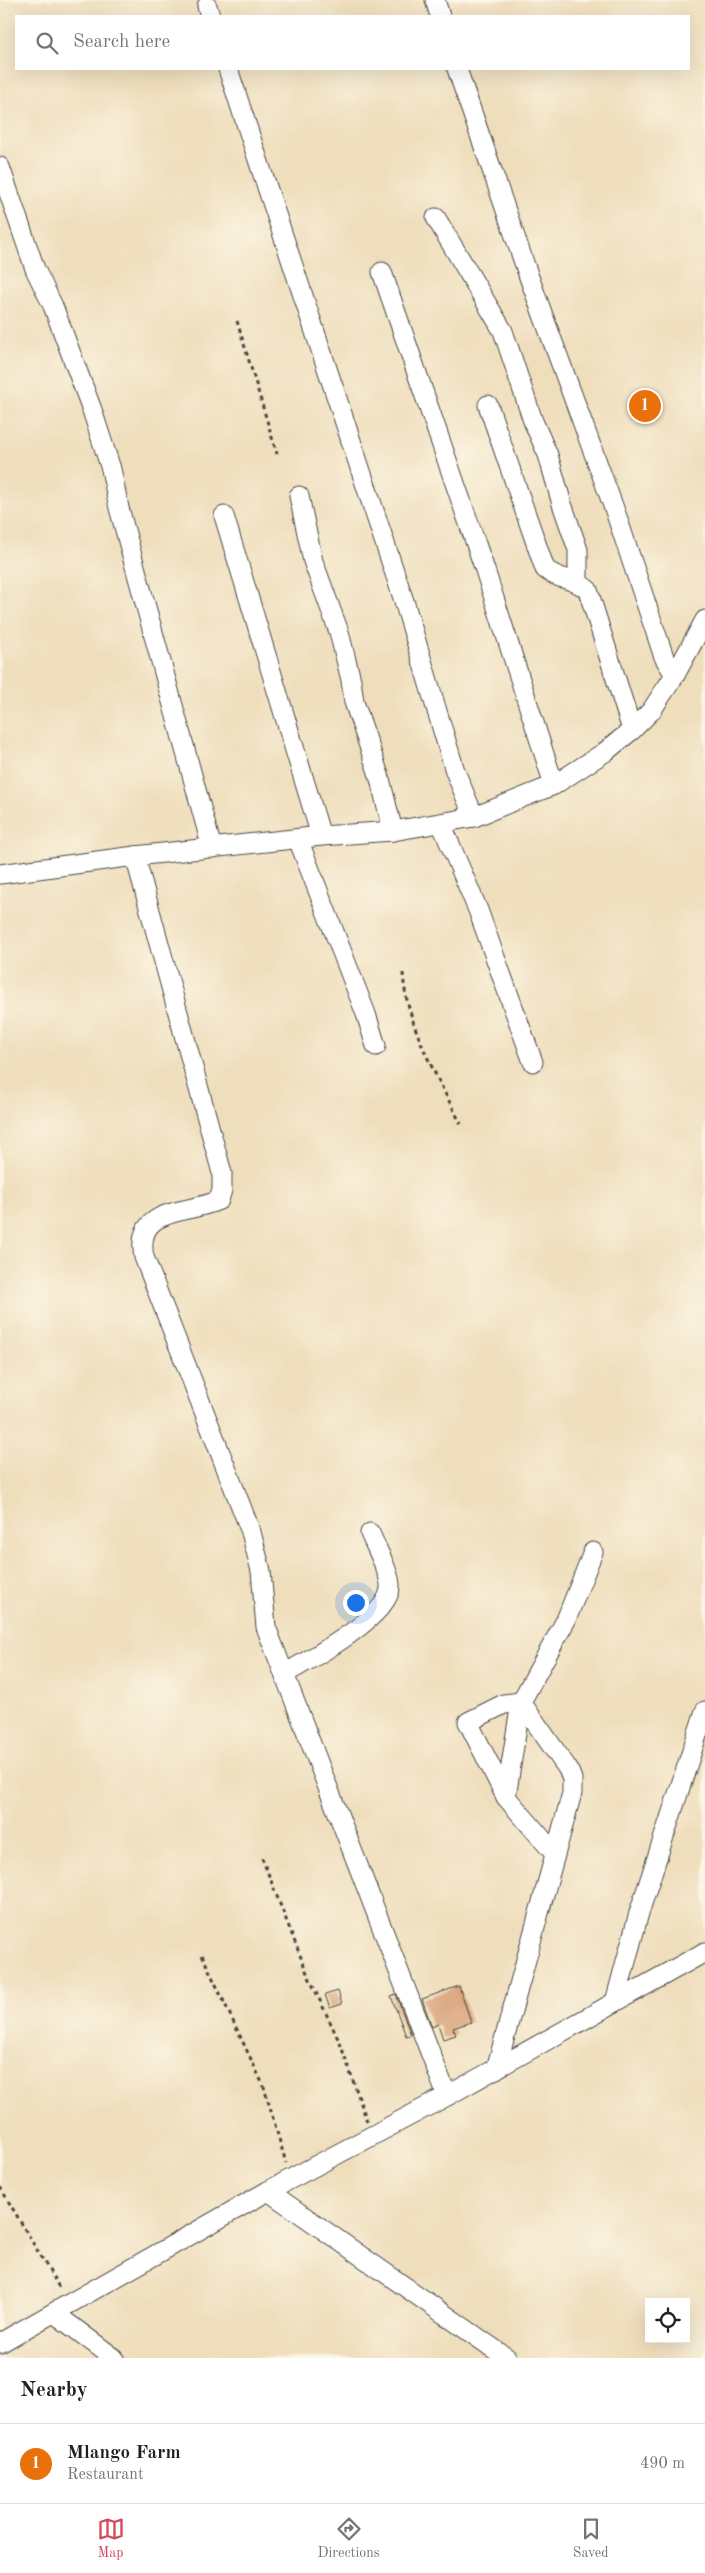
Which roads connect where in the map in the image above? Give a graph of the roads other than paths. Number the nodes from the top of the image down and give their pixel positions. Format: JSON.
{"nodes":[{"id":1,"x":435,"y":0,"type":"edge"},
{"id":2,"x":440,"y":15,"type":"edge"},
{"id":3,"x":228,"y":70,"type":"edge"},
{"id":4,"x":457,"y":70,"type":"edge"},
{"id":5,"x":0,"y":167,"type":"edge"},
{"id":6,"x":436,"y":218,"type":"dead end"},
{"id":7,"x":382,"y":272,"type":"dead end"},
{"id":8,"x":488,"y":405,"type":"dead end"},
{"id":9,"x":299,"y":496,"type":"dead end"},
{"id":10,"x":224,"y":516,"type":"dead end"},
{"id":11,"x":578,"y":581,"type":"junction"},
{"id":12,"x":705,"y":620,"type":"edge"},
{"id":13,"x":675,"y":676,"type":"junction"},
{"id":14,"x":632,"y":730,"type":"junction"},
{"id":15,"x":554,"y":785,"type":"junction"},
{"id":16,"x":474,"y":817,"type":"junction"},
{"id":17,"x":440,"y":823,"type":"junction"},
{"id":18,"x":393,"y":831,"type":"junction"},
{"id":19,"x":320,"y":836,"type":"junction"},
{"id":20,"x":298,"y":838,"type":"junction"},
{"id":21,"x":212,"y":848,"type":"junction"},
{"id":22,"x":135,"y":856,"type":"junction"},
{"id":23,"x":0,"y":874,"type":"edge"},
{"id":24,"x":376,"y":1046,"type":"dead end"},
{"id":25,"x":533,"y":1062,"type":"dead end"},
{"id":26,"x":370,"y":1533,"type":"dead end"},
{"id":27,"x":592,"y":1552,"type":"dead end"},
{"id":28,"x":284,"y":1674,"type":"junction"},
{"id":29,"x":521,"y":1702,"type":"junction"},
{"id":30,"x":705,"y":1711,"type":"edge"},
{"id":31,"x":506,"y":1797,"type":"junction"},
{"id":32,"x":555,"y":1854,"type":"junction"},
{"id":33,"x":705,"y":1952,"type":"edge"},
{"id":34,"x":615,"y":2002,"type":"junction"},
{"id":35,"x":496,"y":2069,"type":"junction"},
{"id":36,"x":447,"y":2096,"type":"junction"},
{"id":37,"x":268,"y":2192,"type":"junction"},
{"id":38,"x":62,"y":2309,"type":"junction"},
{"id":39,"x":0,"y":2343,"type":"edge"},
{"id":40,"x":114,"y":2358,"type":"edge"},
{"id":41,"x":507,"y":2358,"type":"edge"}],
"edges":[{"from":1,"to":2,"type":"street"},
{"from":3,"to":16,"type":"street"},
{"from":4,"to":13,"type":"street"},
{"from":5,"to":21,"type":"street"},
{"from":6,"to":11,"type":"street"},
{"from":7,"to":15,"type":"street"},
{"from":8,"to":11,"type":"street"},
{"from":9,"to":18,"type":"street"},
{"from":10,"to":19,"type":"street"},
{"from":11,"to":14,"type":"street"},
{"from":12,"to":13,"type":"street"},
{"from":13,"to":14,"type":"street"},
{"from":14,"to":15,"type":"street"},
{"from":15,"to":16,"type":"street"},
{"from":16,"to":17,"type":"street"},
{"from":17,"to":18,"type":"street"},
{"from":17,"to":25,"type":"street"},
{"from":18,"to":19,"type":"street"},
{"from":19,"to":20,"type":"street"},
{"from":20,"to":21,"type":"street"},
{"from":20,"to":24,"type":"street"},
{"from":21,"to":22,"type":"street"},
{"from":22,"to":23,"type":"street"},
{"from":22,"to":28,"type":"street"},
{"from":26,"to":28,"type":"street"},
{"from":27,"to":29,"type":"street"},
{"from":28,"to":36,"type":"street"},
{"from":29,"to":31,"type":"street"},
{"from":29,"to":31,"type":"street"},
{"from":29,"to":32,"type":"street"},
{"from":30,"to":34,"type":"street"},
{"from":31,"to":32,"type":"street"},
{"from":32,"to":35,"type":"street"},
{"from":33,"to":34,"type":"street"},
{"from":34,"to":35,"type":"street"},
{"from":35,"to":36,"type":"street"},
{"from":36,"to":37,"type":"street"},
{"from":37,"to":38,"type":"street"},
{"from":37,"to":41,"type":"street"},
{"from":38,"to":39,"type":"street"},
{"from":38,"to":40,"type":"street"}]}
